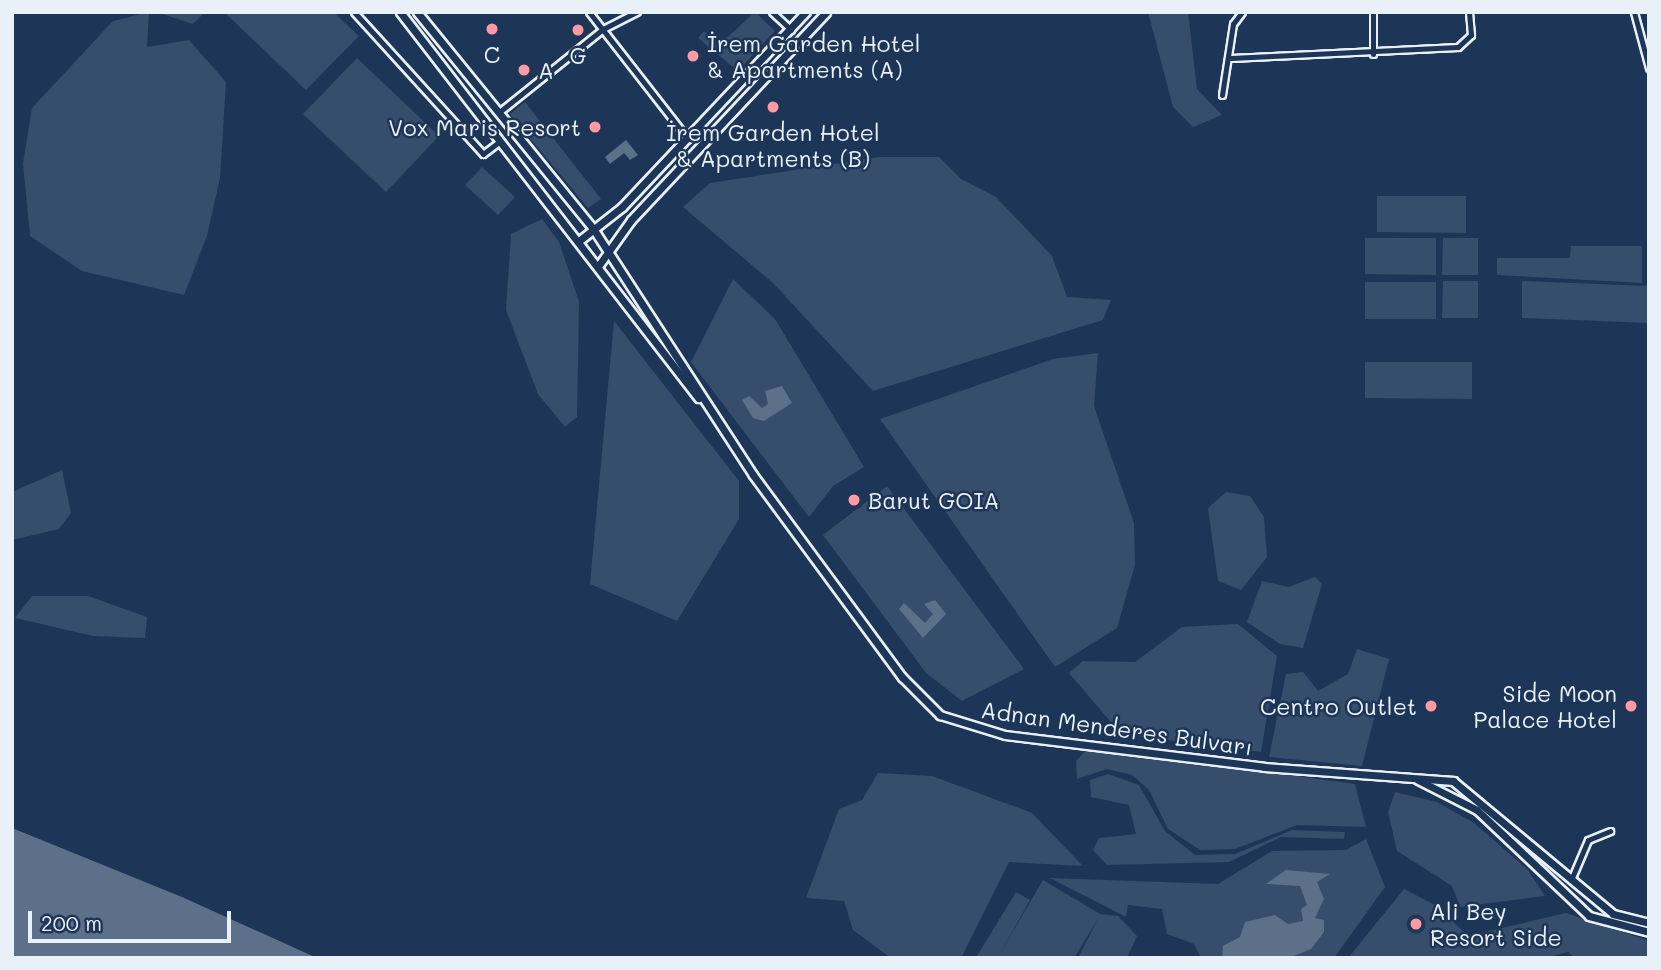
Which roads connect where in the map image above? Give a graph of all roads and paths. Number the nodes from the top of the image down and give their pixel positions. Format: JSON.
{"nodes":[{"id":1,"x":354,"y":12,"type":"edge"},
{"id":2,"x":400,"y":12,"type":"edge"},
{"id":3,"x":417,"y":12,"type":"edge"},
{"id":4,"x":589,"y":12,"type":"edge"},
{"id":5,"x":637,"y":12,"type":"edge"},
{"id":6,"x":772,"y":12,"type":"edge"},
{"id":7,"x":806,"y":12,"type":"edge"},
{"id":8,"x":826,"y":12,"type":"edge"},
{"id":9,"x":1242,"y":12,"type":"edge"},
{"id":10,"x":1373,"y":12,"type":"edge"},
{"id":11,"x":1469,"y":12,"type":"edge"},
{"id":12,"x":1634,"y":12,"type":"edge"},
{"id":13,"x":603,"y":29,"type":"junction"},
{"id":14,"x":791,"y":30,"type":"junction"},
{"id":15,"x":1373,"y":54,"type":"junction"},
{"id":16,"x":1231,"y":58,"type":"junction"},
{"id":17,"x":1649,"y":68,"type":"edge"},
{"id":18,"x":1222,"y":94,"type":"dead end"},
{"id":19,"x":497,"y":113,"type":"junction"},
{"id":20,"x":688,"y":139,"type":"junction"},
{"id":21,"x":501,"y":140,"type":"junction"},
{"id":22,"x":594,"y":230,"type":"junction"},
{"id":23,"x":580,"y":240,"type":"junction"},
{"id":24,"x":611,"y":255,"type":"junction"},
{"id":25,"x":599,"y":265,"type":"junction"},
{"id":26,"x":714,"y":418,"type":"junction"},
{"id":27,"x":1414,"y":778,"type":"junction"},
{"id":28,"x":1609,"y":831,"type":"dead end"},
{"id":29,"x":1571,"y":880,"type":"junction"},
{"id":30,"x":1649,"y":915,"type":"edge"},
{"id":31,"x":1645,"y":922,"type":"edge"},
{"id":32,"x":1649,"y":932,"type":"edge"}],
"edges":[{"from":1,"to":21,"type":"street"},
{"from":2,"to":21,"type":"main road"},
{"from":3,"to":19,"type":"main road"},
{"from":4,"to":13,"type":"street"},
{"from":5,"to":13,"type":"street"},
{"from":6,"to":14,"type":"street"},
{"from":7,"to":14,"type":"main road"},
{"from":8,"to":24,"type":"main road"},
{"from":9,"to":16,"type":"street"},
{"from":10,"to":15,"type":"street"},
{"from":11,"to":15,"type":"street"},
{"from":12,"to":17,"type":"street"},
{"from":13,"to":19,"type":"street"},
{"from":13,"to":20,"type":"street"},
{"from":14,"to":20,"type":"main road"},
{"from":15,"to":16,"type":"street"},
{"from":16,"to":18,"type":"street"},
{"from":19,"to":22,"type":"main road"},
{"from":20,"to":22,"type":"main road"},
{"from":21,"to":23,"type":"main road"},
{"from":22,"to":23,"type":"main road"},
{"from":22,"to":24,"type":"main road","name":"Adnan Menderes Bulvarı"},
{"from":23,"to":25,"type":"main road","name":"Adnan Menderes Bulvarı"},
{"from":24,"to":25,"type":"main road"},
{"from":24,"to":26,"type":"main road","name":"Adnan Menderes Bulvarı"},
{"from":25,"to":26,"type":"main road","name":"Adnan Menderes Bulvarı"},
{"from":26,"to":27,"type":"main road","name":"Adnan Menderes Bulvarı"},
{"from":27,"to":29,"type":"main road","name":"Adnan Menderes Bulvarı"},
{"from":27,"to":32,"type":"main road","name":"Adnan Menderes Bulvarı"},
{"from":28,"to":29,"type":"street"},
{"from":29,"to":31,"type":"main road","name":"Adnan Menderes Bulvarı"},
{"from":30,"to":31,"type":"street"}]}
